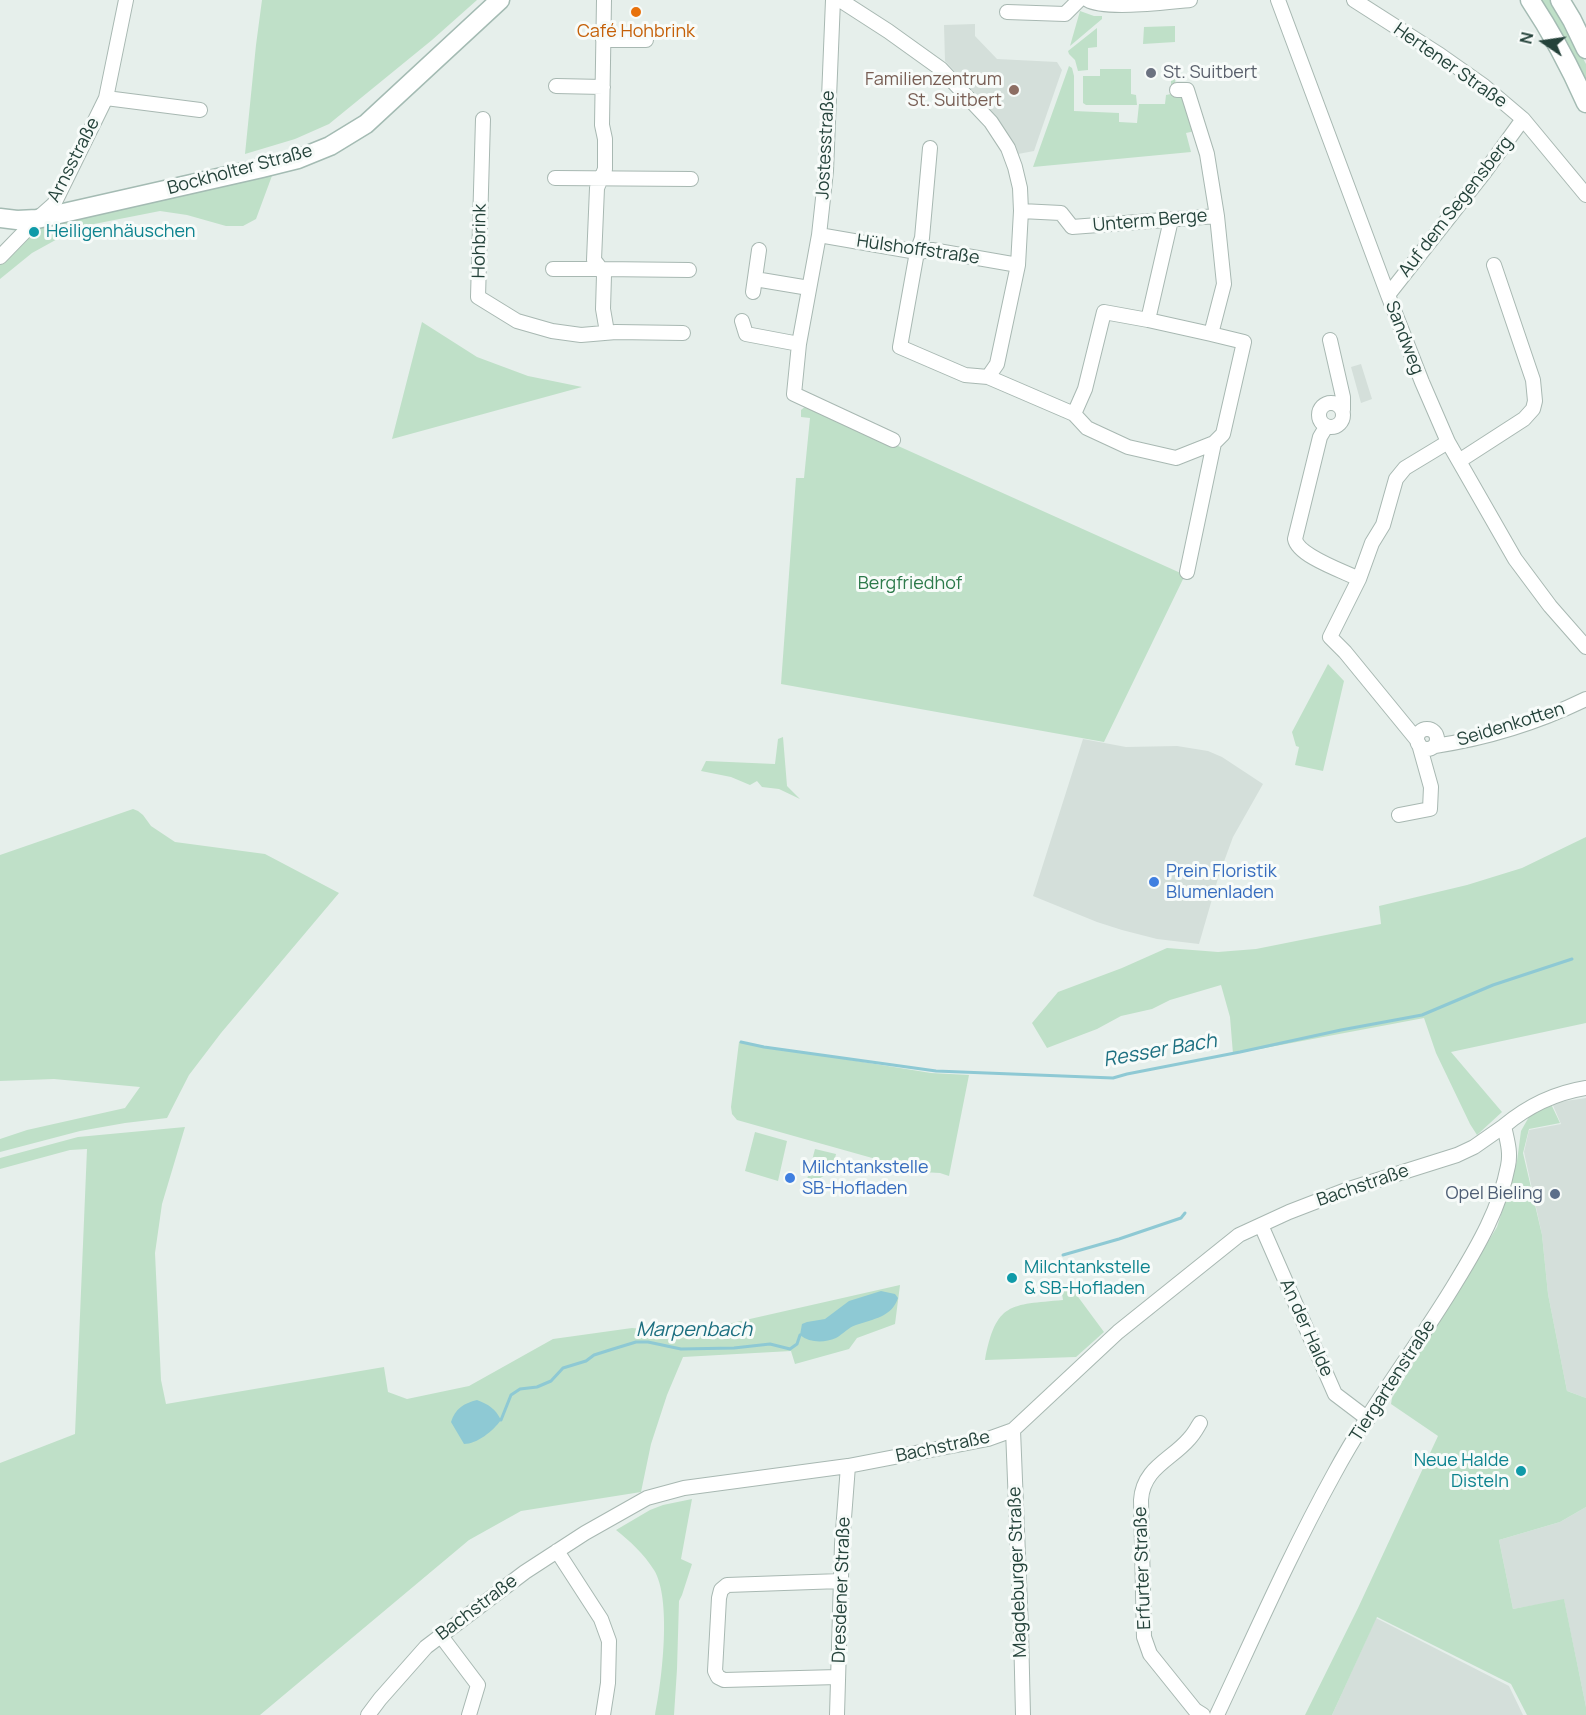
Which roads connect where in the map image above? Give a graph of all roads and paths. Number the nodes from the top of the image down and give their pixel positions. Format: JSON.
{"nodes":[{"id":1,"x":126,"y":0,"type":"edge"},
{"id":2,"x":500,"y":0,"type":"edge"},
{"id":3,"x":604,"y":0,"type":"edge"},
{"id":4,"x":833,"y":0,"type":"edge"},
{"id":5,"x":840,"y":0,"type":"edge"},
{"id":6,"x":1079,"y":0,"type":"edge"},
{"id":7,"x":1088,"y":0,"type":"edge"},
{"id":8,"x":1190,"y":0,"type":"edge"},
{"id":9,"x":1278,"y":0,"type":"edge"},
{"id":10,"x":1354,"y":0,"type":"edge"},
{"id":11,"x":1530,"y":0,"type":"edge"},
{"id":12,"x":1560,"y":0,"type":"edge"},
{"id":13,"x":1007,"y":12,"type":"dead end"},
{"id":14,"x":603,"y":40,"type":"junction"},
{"id":15,"x":646,"y":40,"type":"dead end"},
{"id":16,"x":1586,"y":49,"type":"edge"},
{"id":17,"x":556,"y":86,"type":"dead end"},
{"id":18,"x":603,"y":87,"type":"junction"},
{"id":19,"x":1177,"y":90,"type":"dead end"},
{"id":20,"x":106,"y":98,"type":"junction"},
{"id":21,"x":1586,"y":103,"type":"edge"},
{"id":22,"x":200,"y":110,"type":"dead end"},
{"id":23,"x":483,"y":119,"type":"dead end"},
{"id":24,"x":1523,"y":119,"type":"junction"},
{"id":25,"x":930,"y":148,"type":"dead end"},
{"id":26,"x":555,"y":178,"type":"dead end"},
{"id":27,"x":601,"y":178,"type":"junction"},
{"id":28,"x":691,"y":180,"type":"dead end"},
{"id":29,"x":1586,"y":195,"type":"edge"},
{"id":30,"x":1021,"y":211,"type":"junction"},
{"id":31,"x":1217,"y":216,"type":"junction"},
{"id":32,"x":0,"y":218,"type":"edge"},
{"id":33,"x":37,"y":219,"type":"junction"},
{"id":34,"x":1171,"y":220,"type":"junction"},
{"id":35,"x":819,"y":235,"type":"junction"},
{"id":36,"x":759,"y":250,"type":"dead end"},
{"id":37,"x":917,"y":252,"type":"junction"},
{"id":38,"x":0,"y":257,"type":"edge"},
{"id":39,"x":1018,"y":265,"type":"junction"},
{"id":40,"x":1494,"y":265,"type":"dead end"},
{"id":41,"x":601,"y":268,"type":"junction"},
{"id":42,"x":554,"y":269,"type":"dead end"},
{"id":43,"x":689,"y":270,"type":"dead end"},
{"id":44,"x":809,"y":288,"type":"junction"},
{"id":45,"x":1388,"y":295,"type":"junction"},
{"id":46,"x":1148,"y":320,"type":"junction"},
{"id":47,"x":607,"y":332,"type":"junction"},
{"id":48,"x":683,"y":333,"type":"dead end"},
{"id":49,"x":744,"y":334,"type":"dead end"},
{"id":50,"x":1211,"y":334,"type":"junction"},
{"id":51,"x":1330,"y":340,"type":"dead end"},
{"id":52,"x":799,"y":344,"type":"junction"},
{"id":53,"x":988,"y":378,"type":"junction"},
{"id":54,"x":1074,"y":414,"type":"junction"},
{"id":55,"x":893,"y":440,"type":"dead end"},
{"id":56,"x":1448,"y":442,"type":"junction"},
{"id":57,"x":1214,"y":443,"type":"junction"},
{"id":58,"x":1459,"y":461,"type":"junction"},
{"id":59,"x":1187,"y":572,"type":"dead end"},
{"id":60,"x":1359,"y":579,"type":"junction"},
{"id":61,"x":1586,"y":647,"type":"edge"},
{"id":62,"x":1586,"y":699,"type":"edge"},
{"id":63,"x":1418,"y":742,"type":"junction"},
{"id":64,"x":1399,"y":815,"type":"dead end"},
{"id":65,"x":1586,"y":1088,"type":"edge"},
{"id":66,"x":1504,"y":1126,"type":"junction"},
{"id":67,"x":1261,"y":1225,"type":"junction"},
{"id":68,"x":1368,"y":1419,"type":"junction"},
{"id":69,"x":1200,"y":1423,"type":"dead end"},
{"id":70,"x":1013,"y":1430,"type":"junction"},
{"id":71,"x":848,"y":1466,"type":"junction"},
{"id":72,"x":557,"y":1551,"type":"junction"},
{"id":73,"x":841,"y":1581,"type":"junction"},
{"id":74,"x":441,"y":1636,"type":"junction"},
{"id":75,"x":838,"y":1677,"type":"junction"},
{"id":76,"x":368,"y":1715,"type":"edge"},
{"id":77,"x":469,"y":1715,"type":"edge"},
{"id":78,"x":603,"y":1715,"type":"edge"},
{"id":79,"x":837,"y":1715,"type":"edge"},
{"id":80,"x":1023,"y":1715,"type":"edge"},
{"id":81,"x":1203,"y":1715,"type":"edge"},
{"id":82,"x":1217,"y":1715,"type":"edge"}],
"edges":[{"from":1,"to":20,"type":"street","name":"Arnsstraße"},
{"from":2,"to":33,"type":"street","name":"Bockholter Straße"},
{"from":3,"to":14,"type":"street"},
{"from":4,"to":35,"type":"street","name":"Jostesstraße"},
{"from":5,"to":30,"type":"street"},
{"from":6,"to":13,"type":"street"},
{"from":7,"to":8,"type":"street"},
{"from":9,"to":45,"type":"street","name":"Sandweg"},
{"from":10,"to":24,"type":"street","name":"Hertener Straße"},
{"from":11,"to":21,"type":"street"},
{"from":12,"to":16,"type":"street"},
{"from":14,"to":15,"type":"street"},
{"from":14,"to":18,"type":"street"},
{"from":17,"to":18,"type":"street"},
{"from":18,"to":27,"type":"street"},
{"from":19,"to":31,"type":"street","name":"Unterm Berge"},
{"from":20,"to":22,"type":"street","name":"Arnsstraße"},
{"from":20,"to":33,"type":"street","name":"Arnsstraße"},
{"from":23,"to":47,"type":"street","name":"Hohbrink"},
{"from":24,"to":29,"type":"street","name":"Hertener Straße"},
{"from":24,"to":45,"type":"street","name":"Auf dem Segensberg"},
{"from":25,"to":37,"type":"street"},
{"from":26,"to":27,"type":"street"},
{"from":27,"to":28,"type":"street"},
{"from":27,"to":41,"type":"street"},
{"from":30,"to":34,"type":"street","name":"Unterm Berge"},
{"from":30,"to":39,"type":"street"},
{"from":31,"to":34,"type":"street","name":"Unterm Berge"},
{"from":31,"to":50,"type":"street"},
{"from":32,"to":33,"type":"street","name":"Bockholter Straße"},
{"from":33,"to":38,"type":"street","name":"Arnsstraße"},
{"from":34,"to":46,"type":"street"},
{"from":35,"to":37,"type":"street","name":"Hülshoffstraße"},
{"from":35,"to":44,"type":"street","name":"Jostesstraße"},
{"from":36,"to":44,"type":"street"},
{"from":37,"to":39,"type":"street","name":"Hülshoffstraße"},
{"from":37,"to":53,"type":"street"},
{"from":39,"to":53,"type":"street"},
{"from":40,"to":58,"type":"street"},
{"from":41,"to":42,"type":"street"},
{"from":41,"to":43,"type":"street"},
{"from":41,"to":47,"type":"street"},
{"from":44,"to":52,"type":"street","name":"Jostesstraße"},
{"from":45,"to":56,"type":"street","name":"Sandweg"},
{"from":46,"to":50,"type":"street"},
{"from":46,"to":54,"type":"street"},
{"from":47,"to":48,"type":"street","name":"Hohbrink"},
{"from":49,"to":52,"type":"street"},
{"from":50,"to":57,"type":"street"},
{"from":51,"to":60,"type":"street"},
{"from":52,"to":55,"type":"street","name":"Jostesstraße"},
{"from":53,"to":54,"type":"street"},
{"from":54,"to":57,"type":"street"},
{"from":56,"to":58,"type":"street","name":"Sandweg"},
{"from":56,"to":60,"type":"street"},
{"from":57,"to":59,"type":"street"},
{"from":58,"to":61,"type":"street","name":"Sandweg"},
{"from":60,"to":63,"type":"street"},
{"from":62,"to":63,"type":"street","name":"Seidenkotten"},
{"from":63,"to":64,"type":"street"},
{"from":65,"to":66,"type":"street"},
{"from":66,"to":67,"type":"street","name":"Bachstraße"},
{"from":66,"to":68,"type":"street","name":"Tiergartenstraße"},
{"from":67,"to":68,"type":"street","name":"An der Halde"},
{"from":67,"to":70,"type":"street","name":"Bachstraße"},
{"from":68,"to":82,"type":"street","name":"Tiergartenstraße"},
{"from":69,"to":81,"type":"street","name":"Erfurter Straße"},
{"from":70,"to":71,"type":"street","name":"Bachstraße"},
{"from":70,"to":80,"type":"street","name":"Magdeburger Straße"},
{"from":71,"to":72,"type":"street","name":"Bachstraße"},
{"from":71,"to":73,"type":"street","name":"Dresdener Straße"},
{"from":72,"to":74,"type":"street","name":"Bachstraße"},
{"from":72,"to":78,"type":"street"},
{"from":73,"to":75,"type":"street","name":"Dresdener Straße"},
{"from":73,"to":75,"type":"street"},
{"from":74,"to":76,"type":"street","name":"Bachstraße"},
{"from":74,"to":77,"type":"street"},
{"from":75,"to":79,"type":"street","name":"Dresdener Straße"}]}
